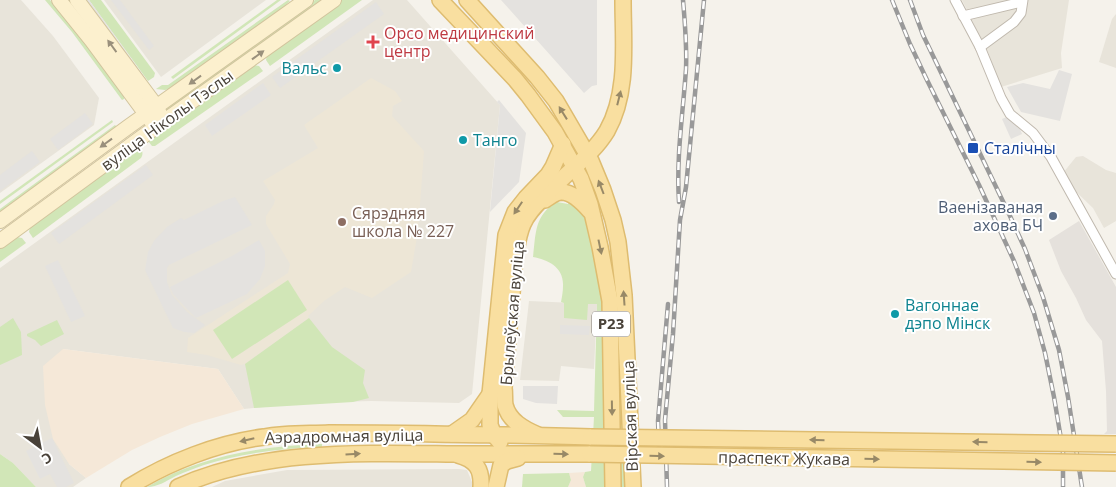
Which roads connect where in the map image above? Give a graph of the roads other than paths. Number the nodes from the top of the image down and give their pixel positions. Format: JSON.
{"nodes":[{"id":1,"x":59,"y":0,"type":"edge"},
{"id":2,"x":77,"y":0,"type":"edge"},
{"id":3,"x":306,"y":0,"type":"edge"},
{"id":4,"x":334,"y":0,"type":"edge"},
{"id":5,"x":440,"y":0,"type":"edge"},
{"id":6,"x":467,"y":0,"type":"edge"},
{"id":7,"x":623,"y":0,"type":"edge"},
{"id":8,"x":956,"y":0,"type":"edge"},
{"id":9,"x":1023,"y":1,"type":"edge"},
{"id":10,"x":963,"y":16,"type":"junction"},
{"id":11,"x":980,"y":47,"type":"junction"},
{"id":12,"x":152,"y":111,"type":"junction"},
{"id":13,"x":161,"y":124,"type":"junction"},
{"id":14,"x":562,"y":144,"type":"junction"},
{"id":15,"x":587,"y":155,"type":"junction"},
{"id":16,"x":575,"y":167,"type":"junction"},
{"id":17,"x":530,"y":212,"type":"junction"},
{"id":18,"x":592,"y":213,"type":"junction"},
{"id":19,"x":0,"y":221,"type":"edge"},
{"id":20,"x":0,"y":241,"type":"edge"},
{"id":21,"x":1116,"y":274,"type":"edge"},
{"id":22,"x":490,"y":394,"type":"junction"},
{"id":23,"x":452,"y":434,"type":"junction"},
{"id":24,"x":494,"y":435,"type":"junction"},
{"id":25,"x":538,"y":435,"type":"junction"},
{"id":26,"x":1116,"y":444,"type":"edge"},
{"id":27,"x":452,"y":454,"type":"junction"},
{"id":28,"x":532,"y":454,"type":"junction"},
{"id":29,"x":1116,"y":463,"type":"edge"},
{"id":30,"x":129,"y":487,"type":"edge"},
{"id":31,"x":178,"y":487,"type":"edge"},
{"id":32,"x":480,"y":487,"type":"edge"},
{"id":33,"x":496,"y":487,"type":"edge"},
{"id":34,"x":613,"y":487,"type":"edge"},
{"id":35,"x":633,"y":487,"type":"edge"}],
"edges":[{"from":1,"to":12,"type":"main road"},
{"from":12,"to":2,"type":"main road","one_way":true},
{"from":3,"to":12,"type":"main road","name":"вуліца Ніколы Тэслы","one_way":true},
{"from":13,"to":4,"type":"main road","name":"вуліца Ніколы Тэслы","one_way":true},
{"from":5,"to":14,"type":"main road","number":"Р23"},
{"from":15,"to":6,"type":"main road","number":"Р23","one_way":true},
{"from":15,"to":7,"type":"main road","one_way":true},
{"from":8,"to":10,"type":"street"},
{"from":9,"to":10,"type":"street"},
{"from":9,"to":11,"type":"street"},
{"from":10,"to":11,"type":"street"},
{"from":11,"to":21,"type":"street"},
{"from":12,"to":13,"type":"main road"},
{"from":12,"to":19,"type":"main road","name":"вуліца Ніколы Тэслы","one_way":true},
{"from":13,"to":20,"type":"main road","name":"вуліца Ніколы Тэслы"},
{"from":14,"to":16,"type":"main road","number":"Р23"},
{"from":14,"to":22,"type":"main road","name":"Брылеўская вуліца","one_way":true},
{"from":15,"to":16,"type":"main road","name":"Брылеўская вуліца"},
{"from":35,"to":15,"type":"main road","name":"Вірская вуліца","number":"Р23","one_way":true},
{"from":16,"to":17,"type":"main road","name":"Брылеўская вуліца"},
{"from":16,"to":18,"type":"main road","name":"Вірская вуліца","number":"Р23"},
{"from":17,"to":18,"type":"main road"},
{"from":17,"to":25,"type":"main road","name":"Брылеўская вуліца"},
{"from":18,"to":34,"type":"main road","name":"Вірская вуліца","number":"Р23","one_way":true},
{"from":22,"to":23,"type":"main road","name":"Брылеўская вуліца"},
{"from":22,"to":24,"type":"main road","name":"Брылеўская вуліца"},
{"from":23,"to":24,"type":"main road","name":"Аэрадромная вуліца"},
{"from":23,"to":30,"type":"main road","name":"Аэрадромная вуліца","one_way":true},
{"from":24,"to":25,"type":"main road","name":"Аэрадромная вуліца"},
{"from":24,"to":28,"type":"main road"},
{"from":26,"to":25,"type":"main road","name":"праспект Жукава","one_way":true,"bridge":true},
{"from":27,"to":28,"type":"main road","name":"праспект Жукава"},
{"from":31,"to":27,"type":"main road","name":"Аэрадромная вуліца","one_way":true},
{"from":27,"to":32,"type":"main road"},
{"from":28,"to":29,"type":"main road","name":"праспект Жукава","one_way":true,"bridge":true},
{"from":28,"to":33,"type":"main road"}]}
